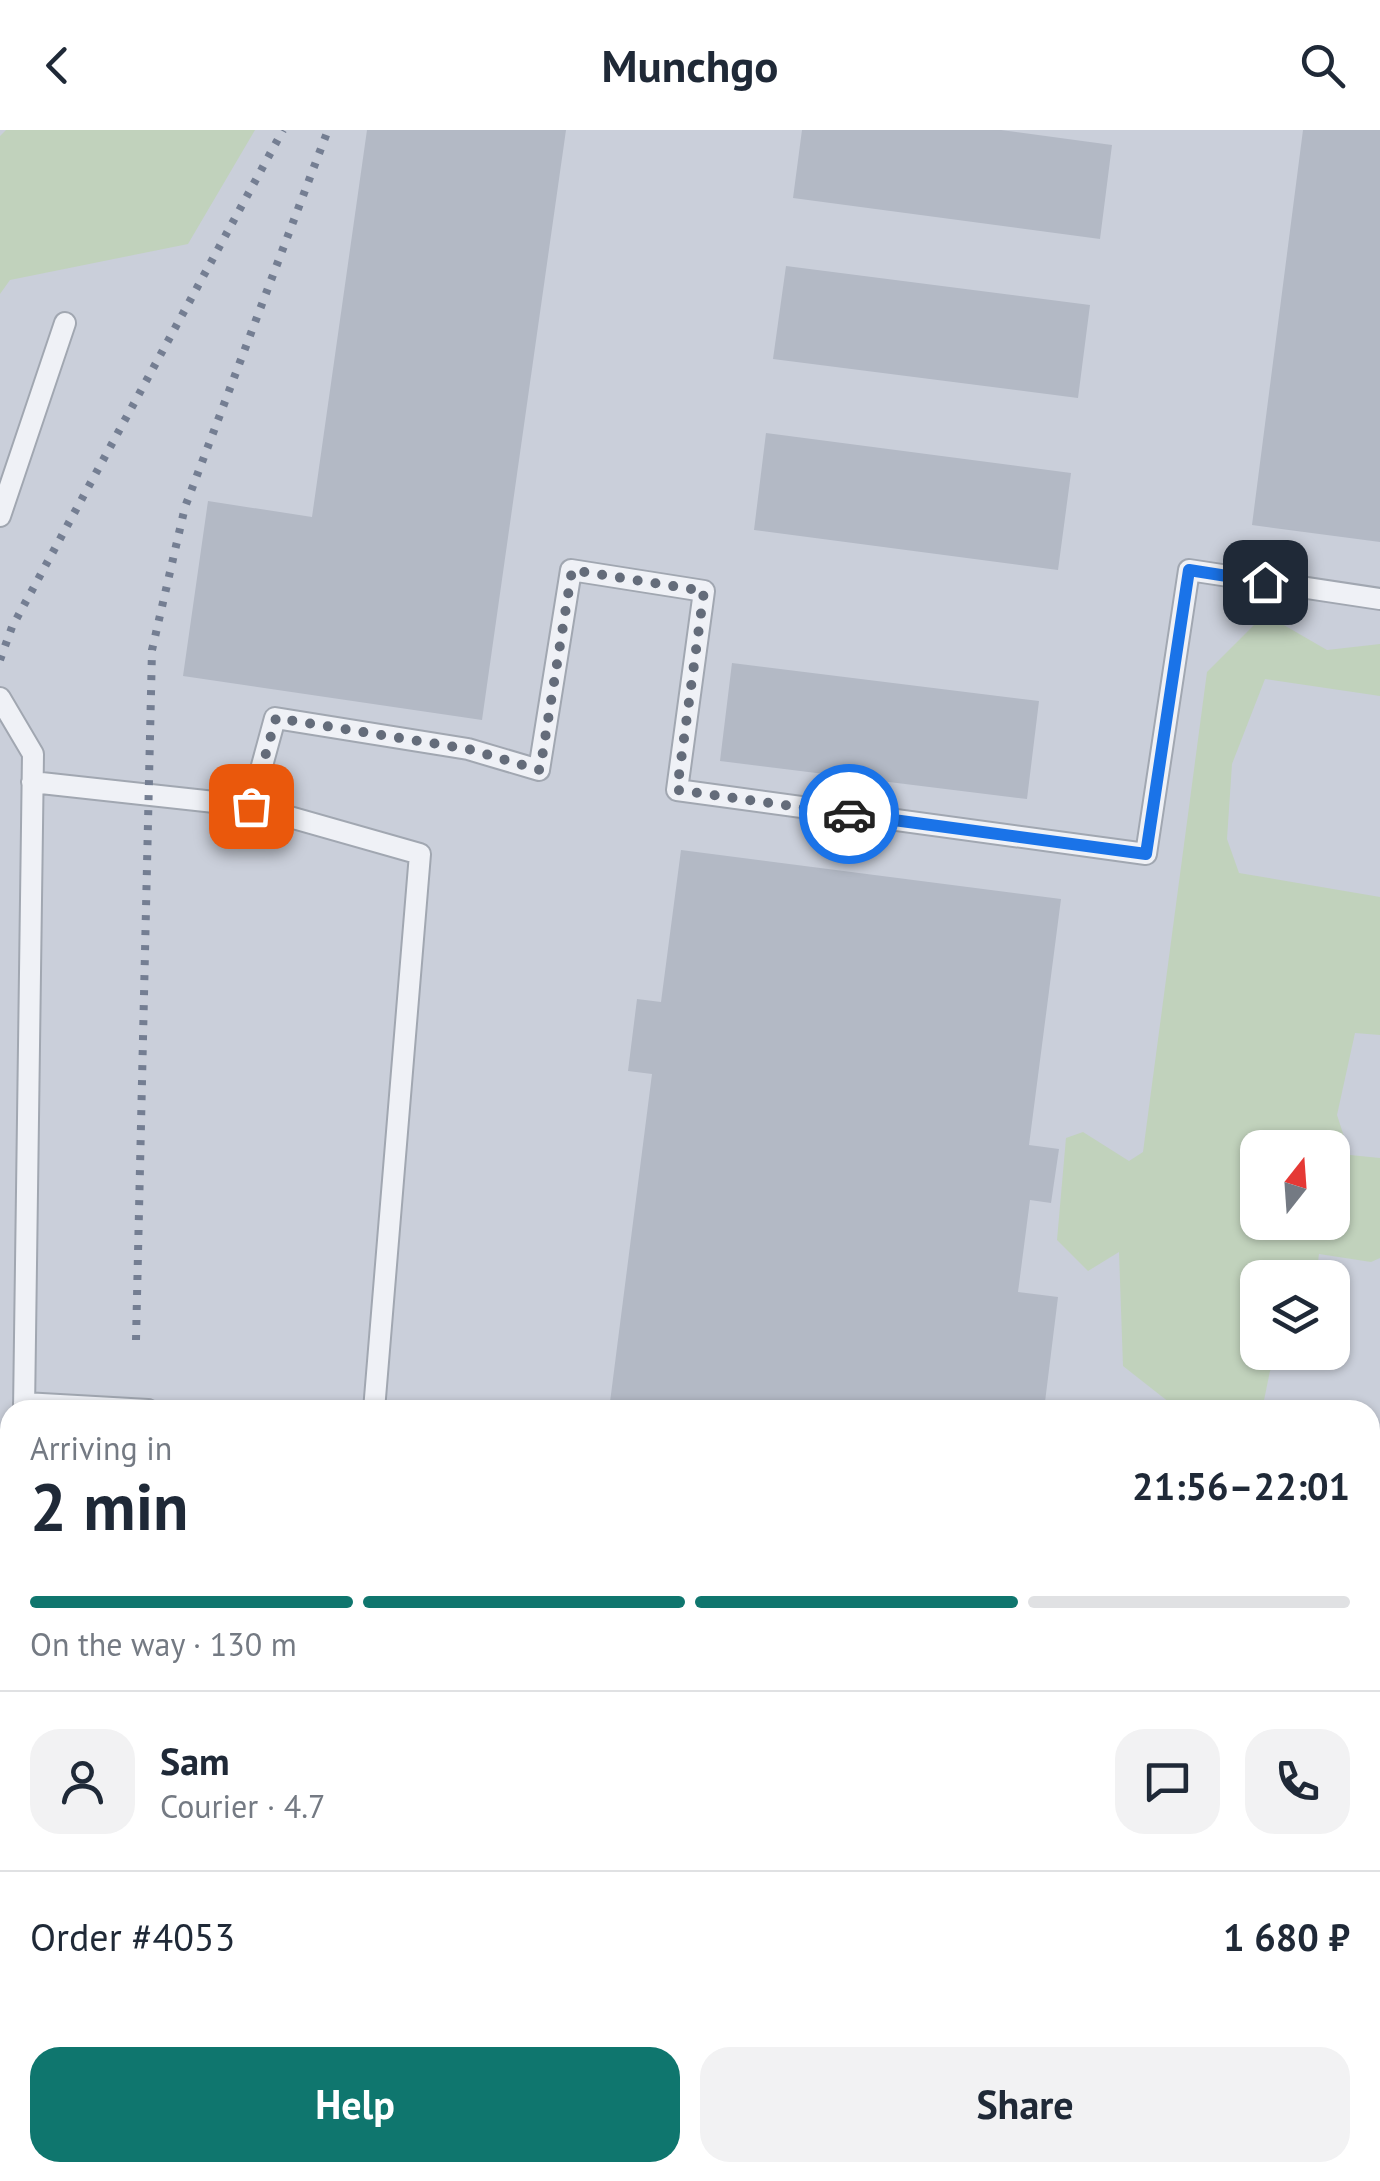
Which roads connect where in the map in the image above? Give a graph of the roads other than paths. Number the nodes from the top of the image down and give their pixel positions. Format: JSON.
{"nodes":[{"id":1,"x":65,"y":323,"type":"dead end"},
{"id":2,"x":0,"y":516,"type":"edge"},
{"id":3,"x":1380,"y":599,"type":"edge"},
{"id":4,"x":0,"y":698,"type":"edge"},
{"id":5,"x":32,"y":782,"type":"junction"},
{"id":6,"x":251,"y":806,"type":"junction"},
{"id":7,"x":24,"y":1400,"type":"edge"},
{"id":8,"x":375,"y":1400,"type":"edge"}],
"edges":[{"from":1,"to":2,"type":"lane"},
{"from":3,"to":6,"type":"lane"},
{"from":4,"to":5,"type":"lane"},
{"from":5,"to":6,"type":"lane"},
{"from":5,"to":7,"type":"lane"},
{"from":6,"to":8,"type":"lane"}]}
